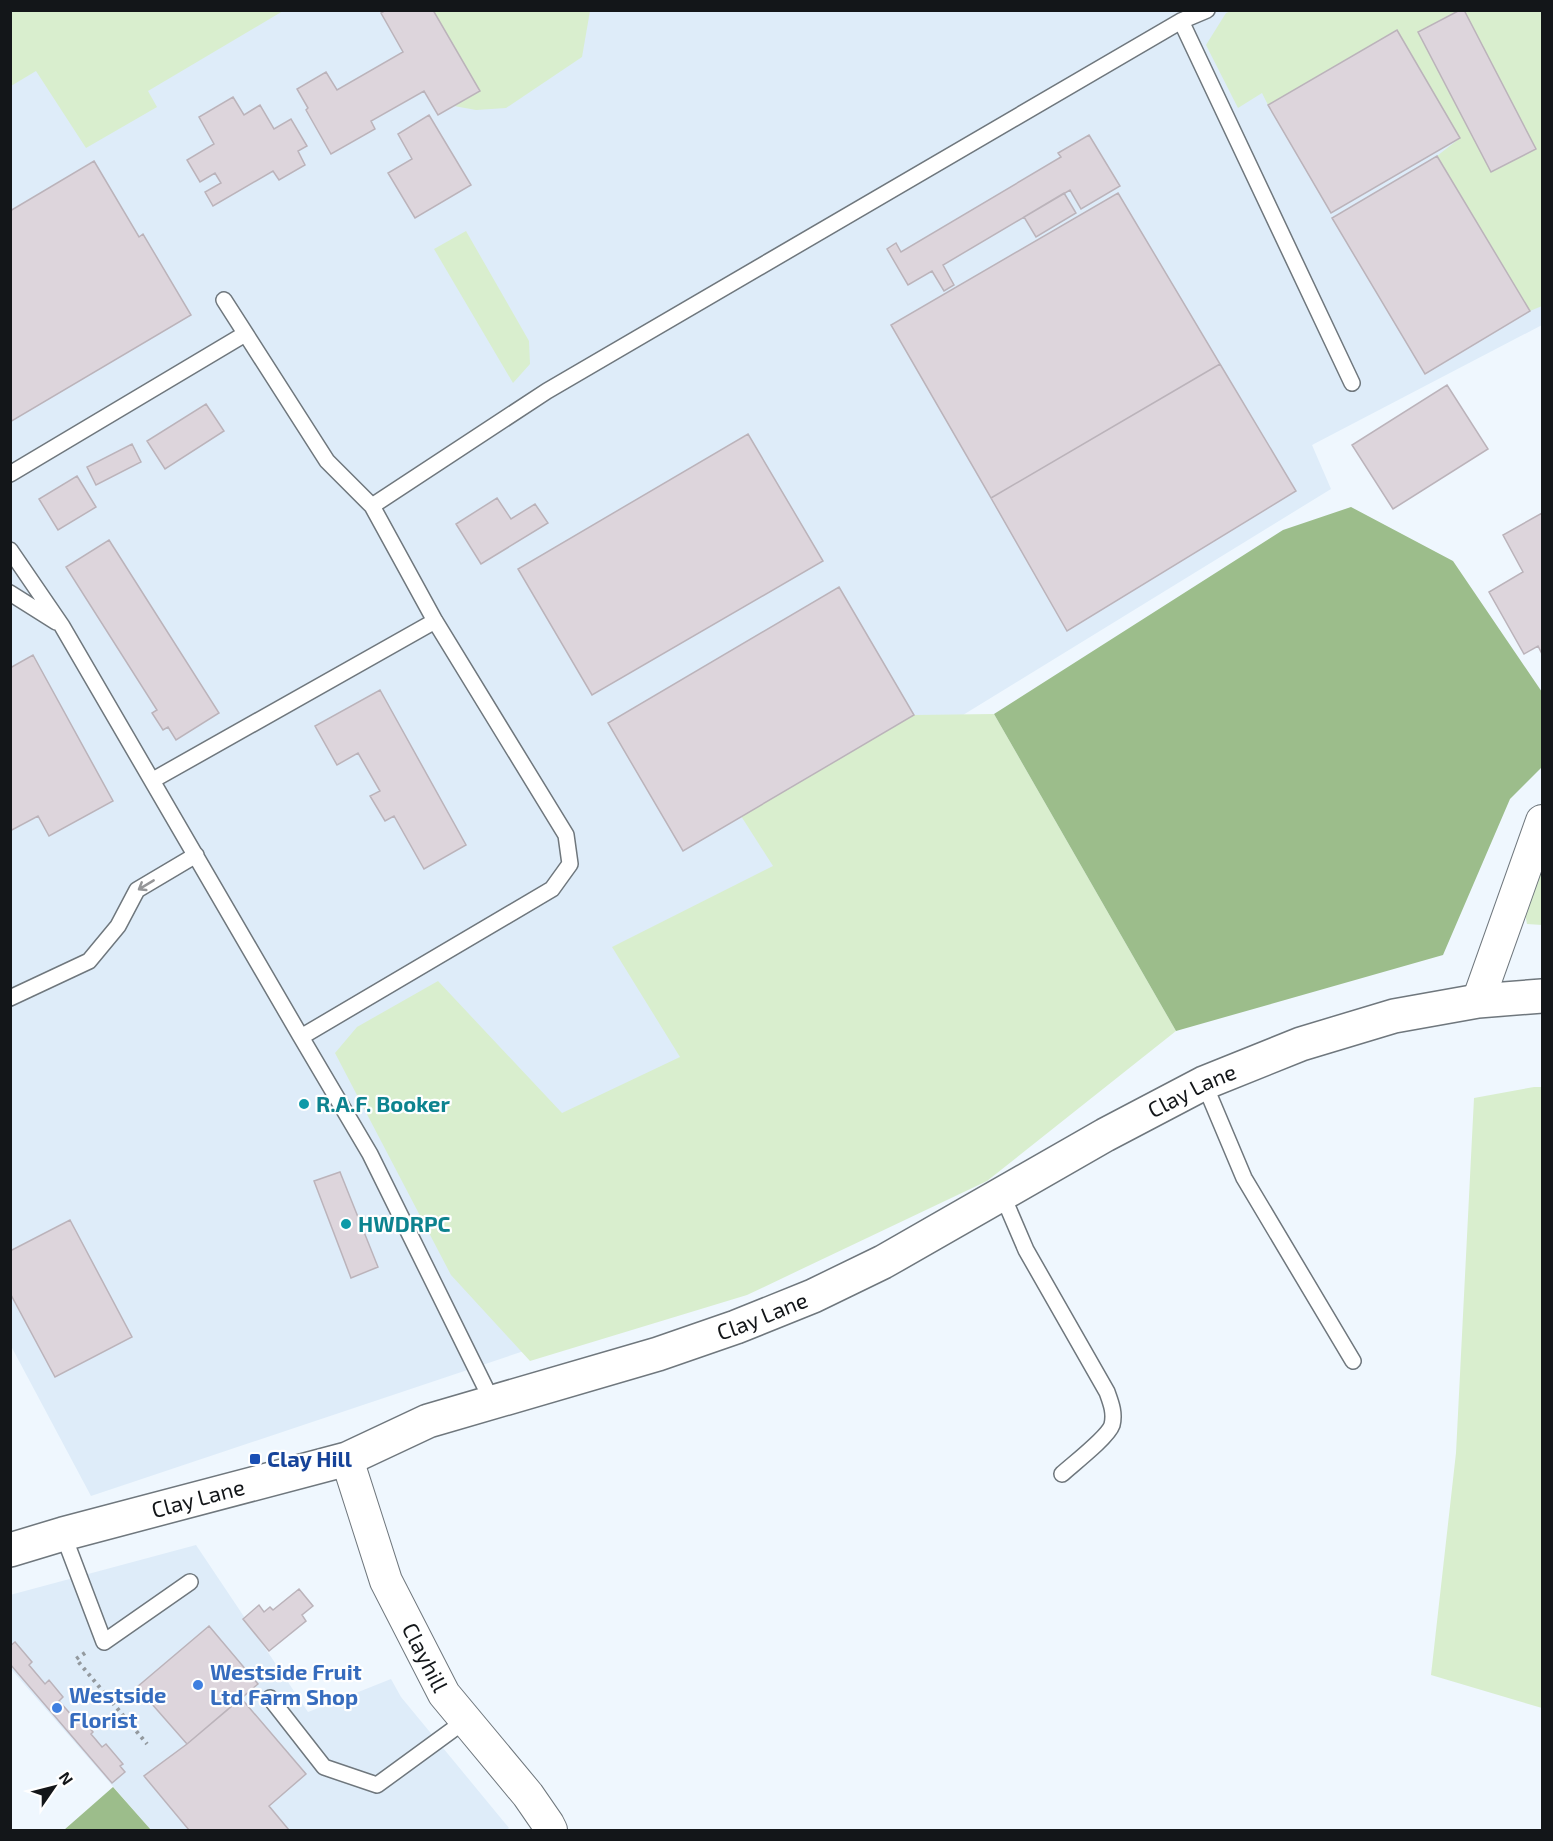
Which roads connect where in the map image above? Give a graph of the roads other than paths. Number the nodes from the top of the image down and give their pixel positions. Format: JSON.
{"nodes":[{"id":1,"x":1207,"y":10,"type":"edge"},
{"id":2,"x":1181,"y":21,"type":"junction"},
{"id":3,"x":224,"y":300,"type":"dead end"},
{"id":4,"x":245,"y":334,"type":"junction"},
{"id":5,"x":1352,"y":383,"type":"dead end"},
{"id":6,"x":10,"y":474,"type":"edge"},
{"id":7,"x":372,"y":506,"type":"junction"},
{"id":8,"x":10,"y":550,"type":"edge"},
{"id":9,"x":10,"y":593,"type":"edge"},
{"id":10,"x":435,"y":621,"type":"junction"},
{"id":11,"x":62,"y":626,"type":"junction"},
{"id":12,"x":153,"y":780,"type":"junction"},
{"id":13,"x":1542,"y":821,"type":"edge"},
{"id":14,"x":196,"y":855,"type":"junction"},
{"id":15,"x":1542,"y":996,"type":"edge"},
{"id":16,"x":10,"y":998,"type":"edge"},
{"id":17,"x":1478,"y":1001,"type":"junction"},
{"id":18,"x":302,"y":1037,"type":"junction"},
{"id":19,"x":1204,"y":1083,"type":"junction"},
{"id":20,"x":1002,"y":1194,"type":"junction"},
{"id":21,"x":1353,"y":1361,"type":"dead end"},
{"id":22,"x":493,"y":1403,"type":"junction"},
{"id":23,"x":346,"y":1459,"type":"junction"},
{"id":24,"x":1062,"y":1474,"type":"dead end"},
{"id":25,"x":63,"y":1534,"type":"junction"},
{"id":26,"x":10,"y":1550,"type":"edge"},
{"id":27,"x":189,"y":1582,"type":"dead end"},
{"id":28,"x":270,"y":1698,"type":"dead end"},
{"id":29,"x":466,"y":1720,"type":"junction"},
{"id":30,"x":546,"y":1828,"type":"edge"}],
"edges":[{"from":1,"to":2,"type":"lane"},
{"from":2,"to":5,"type":"lane"},
{"from":2,"to":7,"type":"lane"},
{"from":3,"to":4,"type":"lane"},
{"from":4,"to":6,"type":"lane"},
{"from":4,"to":7,"type":"lane"},
{"from":7,"to":10,"type":"lane"},
{"from":8,"to":11,"type":"lane"},
{"from":9,"to":11,"type":"lane"},
{"from":10,"to":12,"type":"lane"},
{"from":10,"to":18,"type":"lane"},
{"from":11,"to":12,"type":"lane"},
{"from":12,"to":14,"type":"lane"},
{"from":13,"to":17,"type":"street"},
{"from":14,"to":16,"type":"lane","one_way":true},
{"from":14,"to":18,"type":"lane"},
{"from":15,"to":17,"type":"street","name":"Clay Lane"},
{"from":17,"to":19,"type":"street","name":"Clay Lane"},
{"from":18,"to":22,"type":"lane"},
{"from":19,"to":20,"type":"street","name":"Clay Lane"},
{"from":19,"to":21,"type":"lane"},
{"from":20,"to":22,"type":"street","name":"Clay Lane"},
{"from":20,"to":24,"type":"lane"},
{"from":22,"to":23,"type":"street","name":"Clay Lane"},
{"from":23,"to":25,"type":"street","name":"Clay Lane"},
{"from":23,"to":29,"type":"street","name":"Clayhill"},
{"from":25,"to":26,"type":"street","name":"Clay Lane"},
{"from":25,"to":27,"type":"lane"},
{"from":28,"to":29,"type":"lane"},
{"from":29,"to":30,"type":"street","name":"Clayhill"}]}
